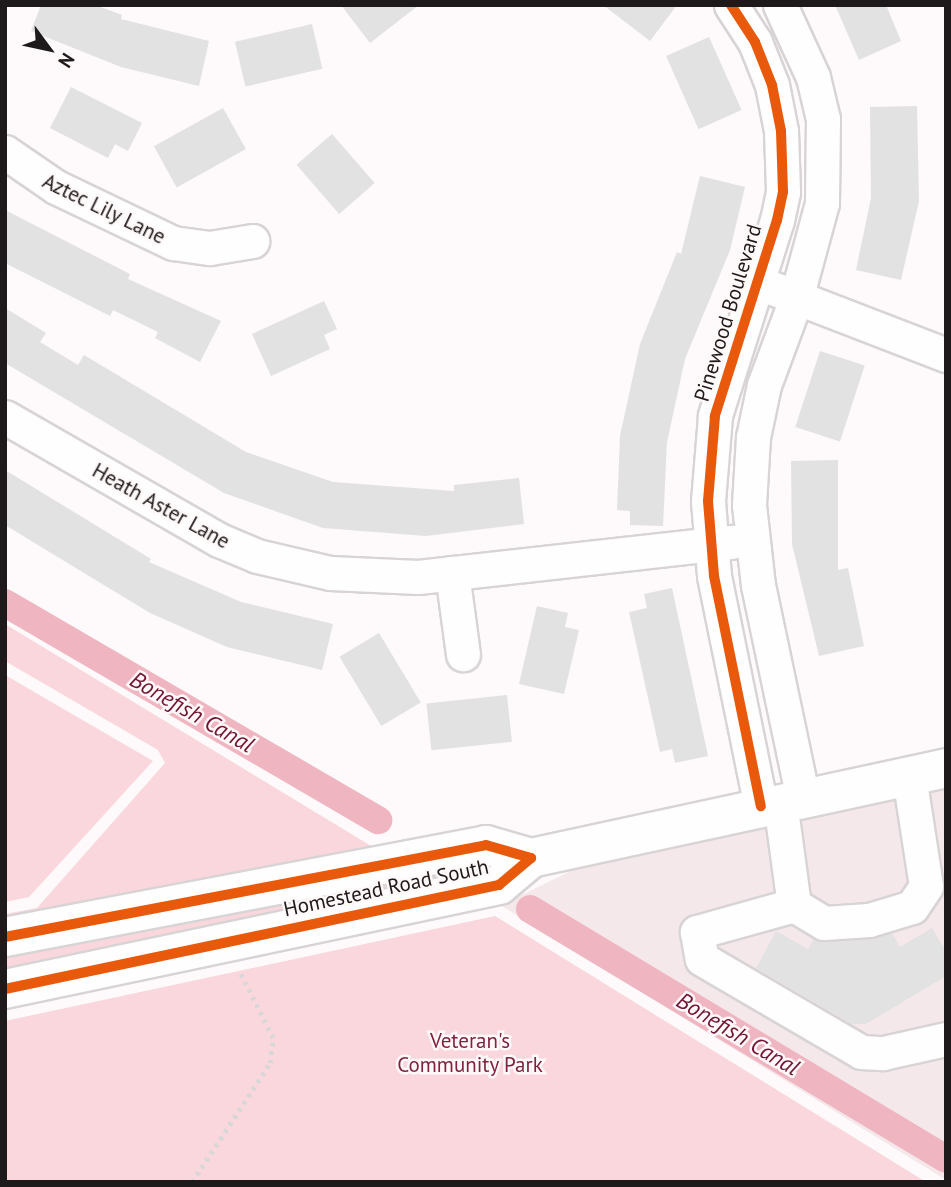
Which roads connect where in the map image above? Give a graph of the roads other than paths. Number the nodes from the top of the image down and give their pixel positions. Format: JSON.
{"nodes":[{"id":1,"x":731,"y":5,"type":"edge"},
{"id":2,"x":780,"y":5,"type":"edge"},
{"id":3,"x":5,"y":152,"type":"edge"},
{"id":4,"x":252,"y":241,"type":"dead end"},
{"id":5,"x":760,"y":282,"type":"junction"},
{"id":6,"x":796,"y":299,"type":"junction"},
{"id":7,"x":946,"y":355,"type":"edge"},
{"id":8,"x":5,"y":417,"type":"edge"},
{"id":9,"x":751,"y":539,"type":"junction"},
{"id":10,"x":711,"y":546,"type":"junction"},
{"id":11,"x":452,"y":573,"type":"junction"},
{"id":12,"x":463,"y":654,"type":"dead end"},
{"id":13,"x":946,"y":768,"type":"edge"},
{"id":14,"x":909,"y":776,"type":"junction"},
{"id":15,"x":781,"y":802,"type":"junction"},
{"id":16,"x":932,"y":843,"type":"edge"},
{"id":17,"x":531,"y":858,"type":"junction"},
{"id":18,"x":794,"y":905,"type":"junction"},
{"id":19,"x":5,"y":937,"type":"edge"},
{"id":20,"x":5,"y":989,"type":"edge"},
{"id":21,"x":946,"y":1038,"type":"edge"}],
"edges":[{"from":1,"to":5,"type":"street","name":"Pinewood Boulevard"},
{"from":2,"to":6,"type":"street"},
{"from":3,"to":4,"type":"street","name":"Aztec Lily Lane"},
{"from":5,"to":6,"type":"street"},
{"from":5,"to":10,"type":"street","name":"Pinewood Boulevard"},
{"from":6,"to":7,"type":"street"},
{"from":6,"to":9,"type":"street"},
{"from":8,"to":11,"type":"street","name":"Heath Aster Lane"},
{"from":9,"to":10,"type":"street","name":"Heath Aster Lane"},
{"from":9,"to":15,"type":"street"},
{"from":10,"to":11,"type":"street","name":"Heath Aster Lane"},
{"from":10,"to":15,"type":"street","name":"Pinewood Boulevard"},
{"from":11,"to":12,"type":"street"},
{"from":13,"to":14,"type":"main road","name":"Homestead Road South"},
{"from":14,"to":15,"type":"main road","name":"Homestead Road South"},
{"from":14,"to":16,"type":"street"},
{"from":15,"to":17,"type":"main road","name":"Homestead Road South"},
{"from":15,"to":18,"type":"street"},
{"from":16,"to":18,"type":"street"},
{"from":17,"to":19,"type":"main road","name":"Homestead Road South"},
{"from":17,"to":20,"type":"main road","name":"Homestead Road South"},
{"from":18,"to":21,"type":"street"}]}
